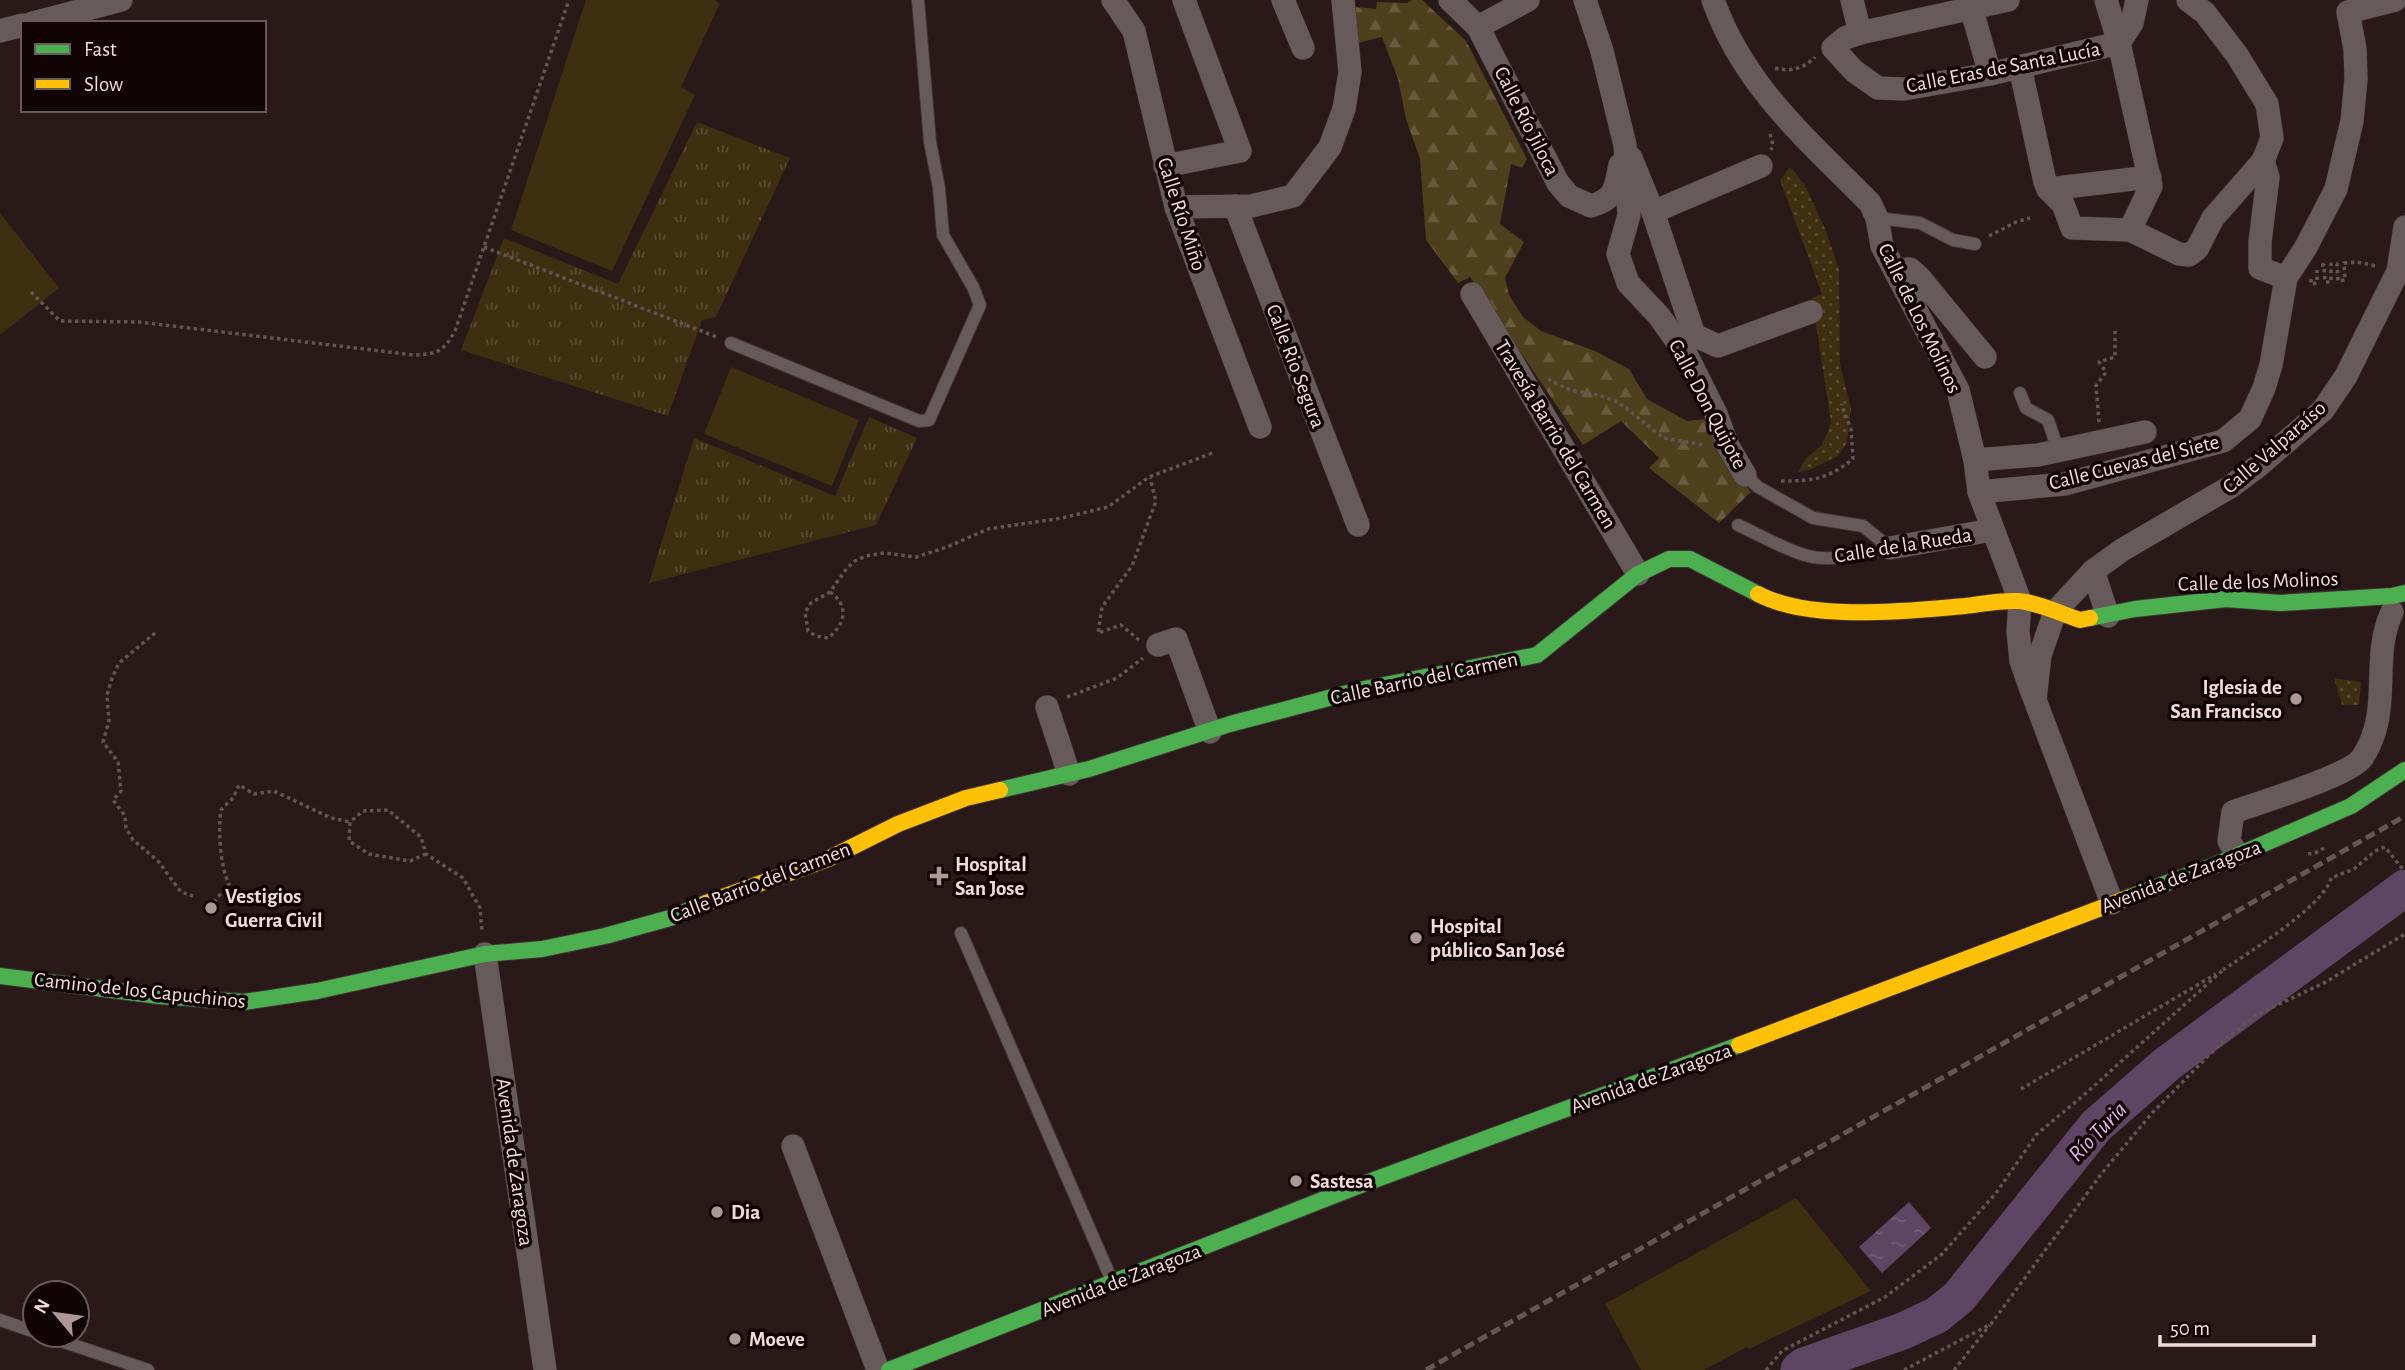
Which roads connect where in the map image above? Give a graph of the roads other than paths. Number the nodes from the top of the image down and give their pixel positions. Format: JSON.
{"nodes":[{"id":1,"x":121,"y":0,"type":"edge"},
{"id":2,"x":918,"y":0,"type":"edge"},
{"id":3,"x":1113,"y":0,"type":"edge"},
{"id":4,"x":1184,"y":0,"type":"edge"},
{"id":5,"x":1283,"y":0,"type":"edge"},
{"id":6,"x":1342,"y":0,"type":"edge"},
{"id":7,"x":1450,"y":0,"type":"edge"},
{"id":8,"x":1528,"y":0,"type":"edge"},
{"id":9,"x":1585,"y":0,"type":"edge"},
{"id":10,"x":1713,"y":0,"type":"edge"},
{"id":11,"x":1852,"y":0,"type":"edge"},
{"id":12,"x":2008,"y":0,"type":"edge"},
{"id":13,"x":2106,"y":0,"type":"edge"},
{"id":14,"x":2137,"y":0,"type":"edge"},
{"id":15,"x":2188,"y":0,"type":"edge"},
{"id":16,"x":2395,"y":0,"type":"edge"},
{"id":17,"x":1970,"y":4,"type":"edge"},
{"id":18,"x":2369,"y":4,"type":"edge"},
{"id":19,"x":41,"y":21,"type":"edge"},
{"id":20,"x":21,"y":26,"type":"edge"},
{"id":21,"x":1478,"y":27,"type":"junction"},
{"id":22,"x":0,"y":31,"type":"edge"},
{"id":23,"x":1846,"y":39,"type":"junction"},
{"id":24,"x":2119,"y":43,"type":"junction"},
{"id":25,"x":1303,"y":48,"type":"dead end"},
{"id":26,"x":2020,"y":67,"type":"junction"},
{"id":27,"x":1990,"y":74,"type":"junction"},
{"id":28,"x":1625,"y":145,"type":"junction"},
{"id":29,"x":2263,"y":161,"type":"junction"},
{"id":30,"x":1165,"y":166,"type":"junction"},
{"id":31,"x":1761,"y":166,"type":"dead end"},
{"id":32,"x":2150,"y":177,"type":"junction"},
{"id":33,"x":2048,"y":189,"type":"junction"},
{"id":34,"x":1235,"y":206,"type":"junction"},
{"id":35,"x":1176,"y":207,"type":"junction"},
{"id":36,"x":1653,"y":212,"type":"junction"},
{"id":37,"x":1877,"y":218,"type":"junction"},
{"id":38,"x":2405,"y":227,"type":"edge"},
{"id":39,"x":2130,"y":230,"type":"junction"},
{"id":40,"x":1975,"y":244,"type":"road end"},
{"id":41,"x":1895,"y":270,"type":"junction"},
{"id":42,"x":2401,"y":272,"type":"edge"},
{"id":43,"x":2286,"y":278,"type":"junction"},
{"id":44,"x":1472,"y":294,"type":"dead end"},
{"id":45,"x":1811,"y":312,"type":"dead end"},
{"id":46,"x":731,"y":343,"type":"road end"},
{"id":47,"x":1984,"y":356,"type":"dead end"},
{"id":48,"x":2020,"y":393,"type":"dead end"},
{"id":49,"x":1260,"y":427,"type":"dead end"},
{"id":50,"x":2145,"y":432,"type":"dead end"},
{"id":51,"x":2058,"y":450,"type":"junction"},
{"id":52,"x":1975,"y":460,"type":"junction"},
{"id":53,"x":1745,"y":475,"type":"joint"},
{"id":54,"x":1979,"y":492,"type":"junction"},
{"id":55,"x":1358,"y":525,"type":"dead end"},
{"id":56,"x":1738,"y":525,"type":"dead end"},
{"id":57,"x":1992,"y":530,"type":"junction"},
{"id":58,"x":1890,"y":548,"type":"junction"},
{"id":59,"x":2093,"y":571,"type":"junction"},
{"id":60,"x":1639,"y":574,"type":"junction"},
{"id":61,"x":2405,"y":593,"type":"edge"},
{"id":62,"x":2020,"y":601,"type":"junction"},
{"id":63,"x":2384,"y":605,"type":"junction"},
{"id":64,"x":2054,"y":612,"type":"junction"},
{"id":65,"x":2108,"y":616,"type":"junction"},
{"id":66,"x":1158,"y":645,"type":"road end"},
{"id":67,"x":2035,"y":700,"type":"junction"},
{"id":68,"x":1047,"y":707,"type":"road end"},
{"id":69,"x":1210,"y":732,"type":"junction"},
{"id":70,"x":2405,"y":770,"type":"edge"},
{"id":71,"x":1069,"y":774,"type":"junction"},
{"id":72,"x":2237,"y":854,"type":"junction"},
{"id":73,"x":2112,"y":903,"type":"junction"},
{"id":74,"x":961,"y":933,"type":"dead end"},
{"id":75,"x":485,"y":954,"type":"junction"},
{"id":76,"x":0,"y":976,"type":"edge"},
{"id":77,"x":793,"y":1146,"type":"dead end"},
{"id":78,"x":1113,"y":1283,"type":"junction"},
{"id":79,"x":0,"y":1320,"type":"edge"},
{"id":80,"x":21,"y":1327,"type":"edge"},
{"id":81,"x":85,"y":1349,"type":"edge"},
{"id":82,"x":148,"y":1370,"type":"edge"},
{"id":83,"x":545,"y":1370,"type":"edge"},
{"id":84,"x":878,"y":1370,"type":"edge"},
{"id":85,"x":889,"y":1370,"type":"edge"}],
"edges":[{"from":1,"to":19,"type":"street"},
{"from":2,"to":46,"type":"lane"},
{"from":3,"to":30,"type":"street","name":"Calle Río Miño"},
{"from":4,"to":30,"type":"street"},
{"from":5,"to":25,"type":"street"},
{"from":6,"to":34,"type":"street"},
{"from":7,"to":21,"type":"street","name":"Calle Río Jiloca"},
{"from":8,"to":21,"type":"street"},
{"from":9,"to":28,"type":"street","name":"Calle Don Quijote"},
{"from":10,"to":37,"type":"street","name":"Calle de Los Molinos"},
{"from":11,"to":23,"type":"street"},
{"from":12,"to":17,"type":"street"},
{"from":13,"to":24,"type":"street"},
{"from":14,"to":24,"type":"street"},
{"from":15,"to":29,"type":"street"},
{"from":16,"to":18,"type":"street"},
{"from":17,"to":23,"type":"street"},
{"from":17,"to":27,"type":"street"},
{"from":18,"to":43,"type":"street"},
{"from":20,"to":22,"type":"street"},
{"from":21,"to":28,"type":"street","name":"Calle Río Jiloca"},
{"from":23,"to":27,"type":"street","name":"Calle Eras de Santa Lucía"},
{"from":24,"to":26,"type":"street","name":"Calle Eras de Santa Lucía"},
{"from":24,"to":32,"type":"street"},
{"from":26,"to":27,"type":"street","name":"Calle Eras de Santa Lucía"},
{"from":26,"to":33,"type":"street"},
{"from":28,"to":36,"type":"street","name":"Calle Don Quijote"},
{"from":28,"to":53,"type":"street","name":"Calle Don Quijote"},
{"from":29,"to":39,"type":"street"},
{"from":29,"to":43,"type":"street"},
{"from":30,"to":35,"type":"street","name":"Calle Río Miño"},
{"from":31,"to":36,"type":"street"},
{"from":32,"to":33,"type":"street"},
{"from":32,"to":39,"type":"street"},
{"from":33,"to":39,"type":"street"},
{"from":34,"to":35,"type":"street"},
{"from":34,"to":55,"type":"street","name":"Calle Rio Segura"},
{"from":35,"to":49,"type":"street","name":"Calle Río Miño"},
{"from":36,"to":45,"type":"street","name":"Calle Don Quijote"},
{"from":37,"to":40,"type":"lane"},
{"from":37,"to":41,"type":"street","name":"Calle de Los Molinos"},
{"from":38,"to":42,"type":"street","name":"Calle Valparaíso"},
{"from":41,"to":47,"type":"street"},
{"from":41,"to":52,"type":"street","name":"Calle de Los Molinos"},
{"from":42,"to":59,"type":"street","name":"Calle Valparaíso"},
{"from":43,"to":54,"type":"street","name":"Calle Cuevas del Siete"},
{"from":44,"to":60,"type":"street","name":"Travesía Barrio del Carmen"},
{"from":48,"to":51,"type":"lane"},
{"from":50,"to":51,"type":"street"},
{"from":51,"to":52,"type":"street"},
{"from":52,"to":54,"type":"street","name":"Calle de Los Molinos"},
{"from":53,"to":58,"type":"lane","name":"Calle Don Quijote"},
{"from":54,"to":57,"type":"street","name":"Calle de Los Molinos"},
{"from":56,"to":58,"type":"lane","name":"Calle de la Rueda"},
{"from":57,"to":58,"type":"street","name":"Calle de la Rueda"},
{"from":57,"to":62,"type":"street","name":"Calle de Los Molinos"},
{"from":59,"to":64,"type":"street","name":"Calle Valparaíso"},
{"from":59,"to":65,"type":"street"},
{"from":60,"to":62,"type":"street","name":"Calle Barrio del Carmen"},
{"from":60,"to":69,"type":"street","name":"Calle Barrio del Carmen"},
{"from":61,"to":63,"type":"street","name":"Calle de los Molinos"},
{"from":62,"to":64,"type":"street","name":"Calle de los Molinos"},
{"from":62,"to":67,"type":"street","name":"Calle Valparaíso"},
{"from":63,"to":65,"type":"street","name":"Calle de los Molinos"},
{"from":63,"to":72,"type":"street"},
{"from":64,"to":65,"type":"street","name":"Calle de los Molinos"},
{"from":64,"to":67,"type":"street","name":"Calle Valparaíso"},
{"from":66,"to":69,"type":"street"},
{"from":67,"to":73,"type":"street","name":"Calle Valparaíso"},
{"from":68,"to":71,"type":"street"},
{"from":69,"to":71,"type":"street","name":"Calle Barrio del Carmen"},
{"from":70,"to":72,"type":"street","name":"Avenida de Zaragoza"},
{"from":71,"to":75,"type":"street","name":"Calle Barrio del Carmen"},
{"from":72,"to":73,"type":"street","name":"Avenida de Zaragoza"},
{"from":73,"to":78,"type":"street","name":"Avenida de Zaragoza"},
{"from":74,"to":78,"type":"lane"},
{"from":75,"to":76,"type":"street","name":"Camino de los Capuchinos"},
{"from":75,"to":83,"type":"street","name":"Avenida de Zaragoza"},
{"from":77,"to":84,"type":"street"},
{"from":78,"to":85,"type":"street","name":"Avenida de Zaragoza"},
{"from":79,"to":80,"type":"lane"},
{"from":81,"to":82,"type":"lane"}]}
